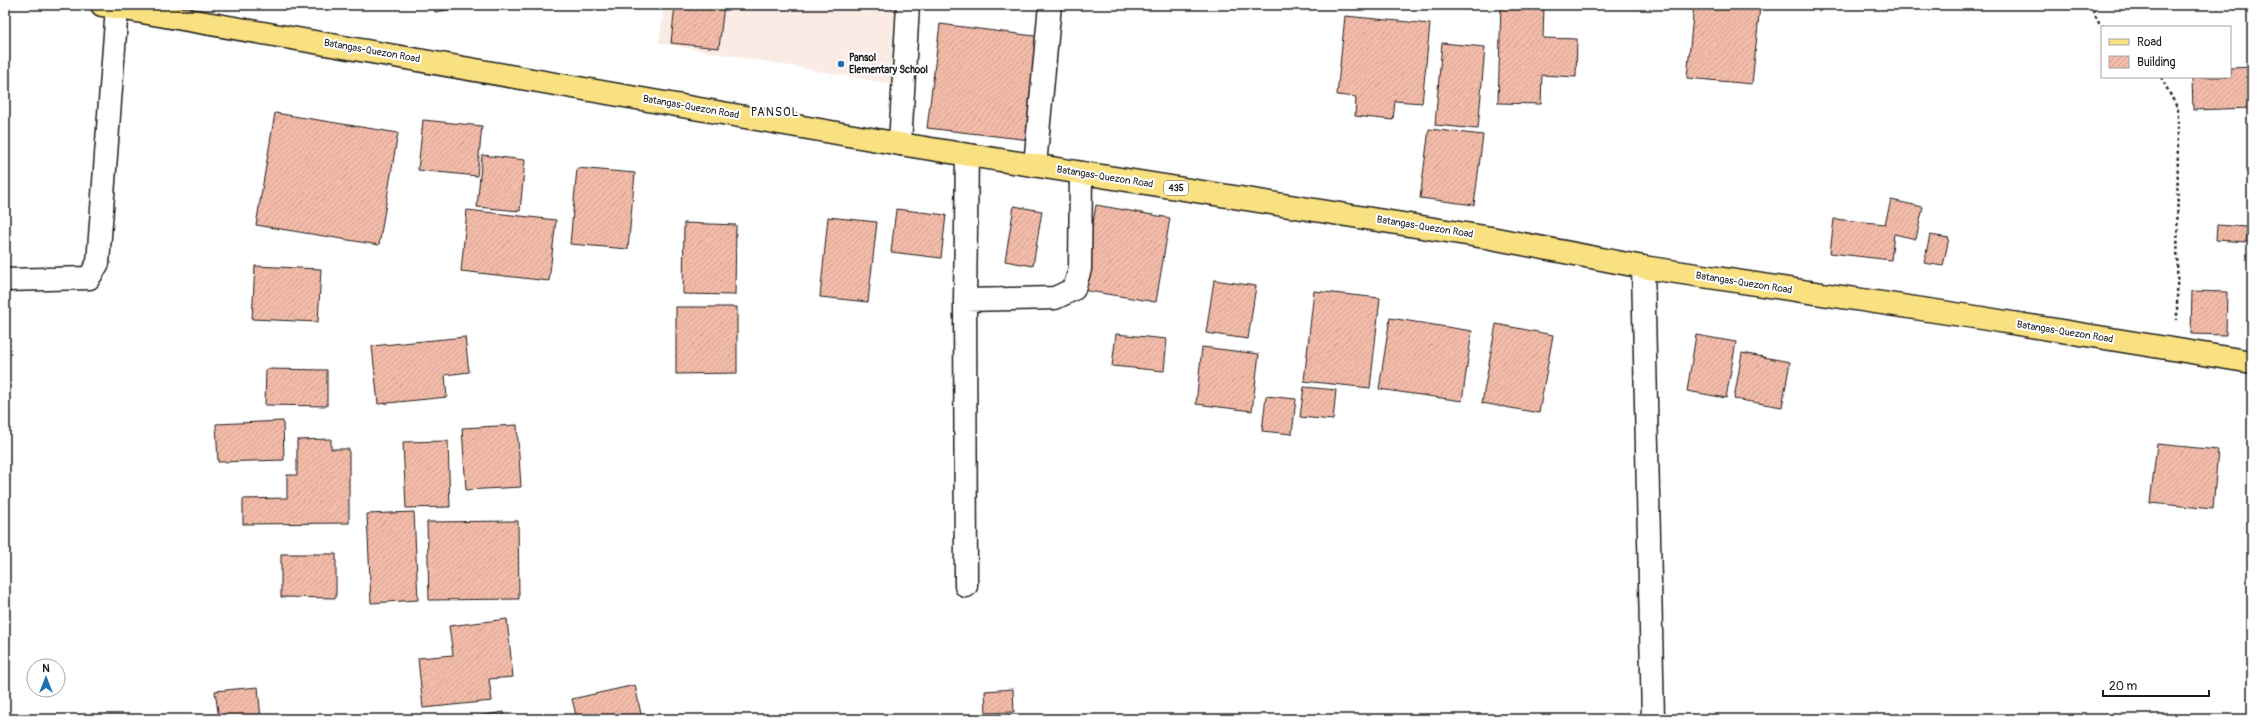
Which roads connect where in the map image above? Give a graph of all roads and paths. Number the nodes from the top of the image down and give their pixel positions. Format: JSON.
{"nodes":[{"id":1,"x":908,"y":5,"type":"edge"},
{"id":2,"x":1050,"y":5,"type":"edge"},
{"id":3,"x":2090,"y":5,"type":"edge"},
{"id":4,"x":109,"y":6,"type":"edge"},
{"id":5,"x":2103,"y":26,"type":"edge"},
{"id":6,"x":2162,"y":78,"type":"edge"},
{"id":7,"x":900,"y":144,"type":"junction"},
{"id":8,"x":967,"y":155,"type":"junction"},
{"id":9,"x":1035,"y":166,"type":"junction"},
{"id":10,"x":1081,"y":173,"type":"junction"},
{"id":11,"x":1643,"y":267,"type":"junction"},
{"id":12,"x":5,"y":280,"type":"edge"},
{"id":13,"x":965,"y":300,"type":"junction"},
{"id":14,"x":2177,"y":350,"type":"junction"},
{"id":15,"x":2252,"y":362,"type":"edge"},
{"id":16,"x":966,"y":586,"type":"dead end"},
{"id":17,"x":1653,"y":719,"type":"edge"}],
"edges":[{"from":1,"to":7,"type":"street"},
{"from":2,"to":9,"type":"street"},
{"from":3,"to":5,"type":"path"},
{"from":4,"to":7,"type":"main road","name":"Batangas-Quezon Road","number":"435"},
{"from":4,"to":12,"type":"street"},
{"from":6,"to":14,"type":"path"},
{"from":7,"to":8,"type":"main road","name":"Batangas-Quezon Road","number":"435"},
{"from":8,"to":9,"type":"main road","name":"Batangas-Quezon Road","number":"435"},
{"from":8,"to":13,"type":"street"},
{"from":9,"to":10,"type":"main road","name":"Batangas-Quezon Road","number":"435"},
{"from":10,"to":11,"type":"main road","name":"Batangas-Quezon Road","number":"435"},
{"from":10,"to":13,"type":"street"},
{"from":11,"to":14,"type":"main road","name":"Batangas-Quezon Road","number":"435"},
{"from":11,"to":17,"type":"street"},
{"from":13,"to":16,"type":"street"},
{"from":14,"to":15,"type":"main road","name":"Batangas-Quezon Road","number":"435"}]}
